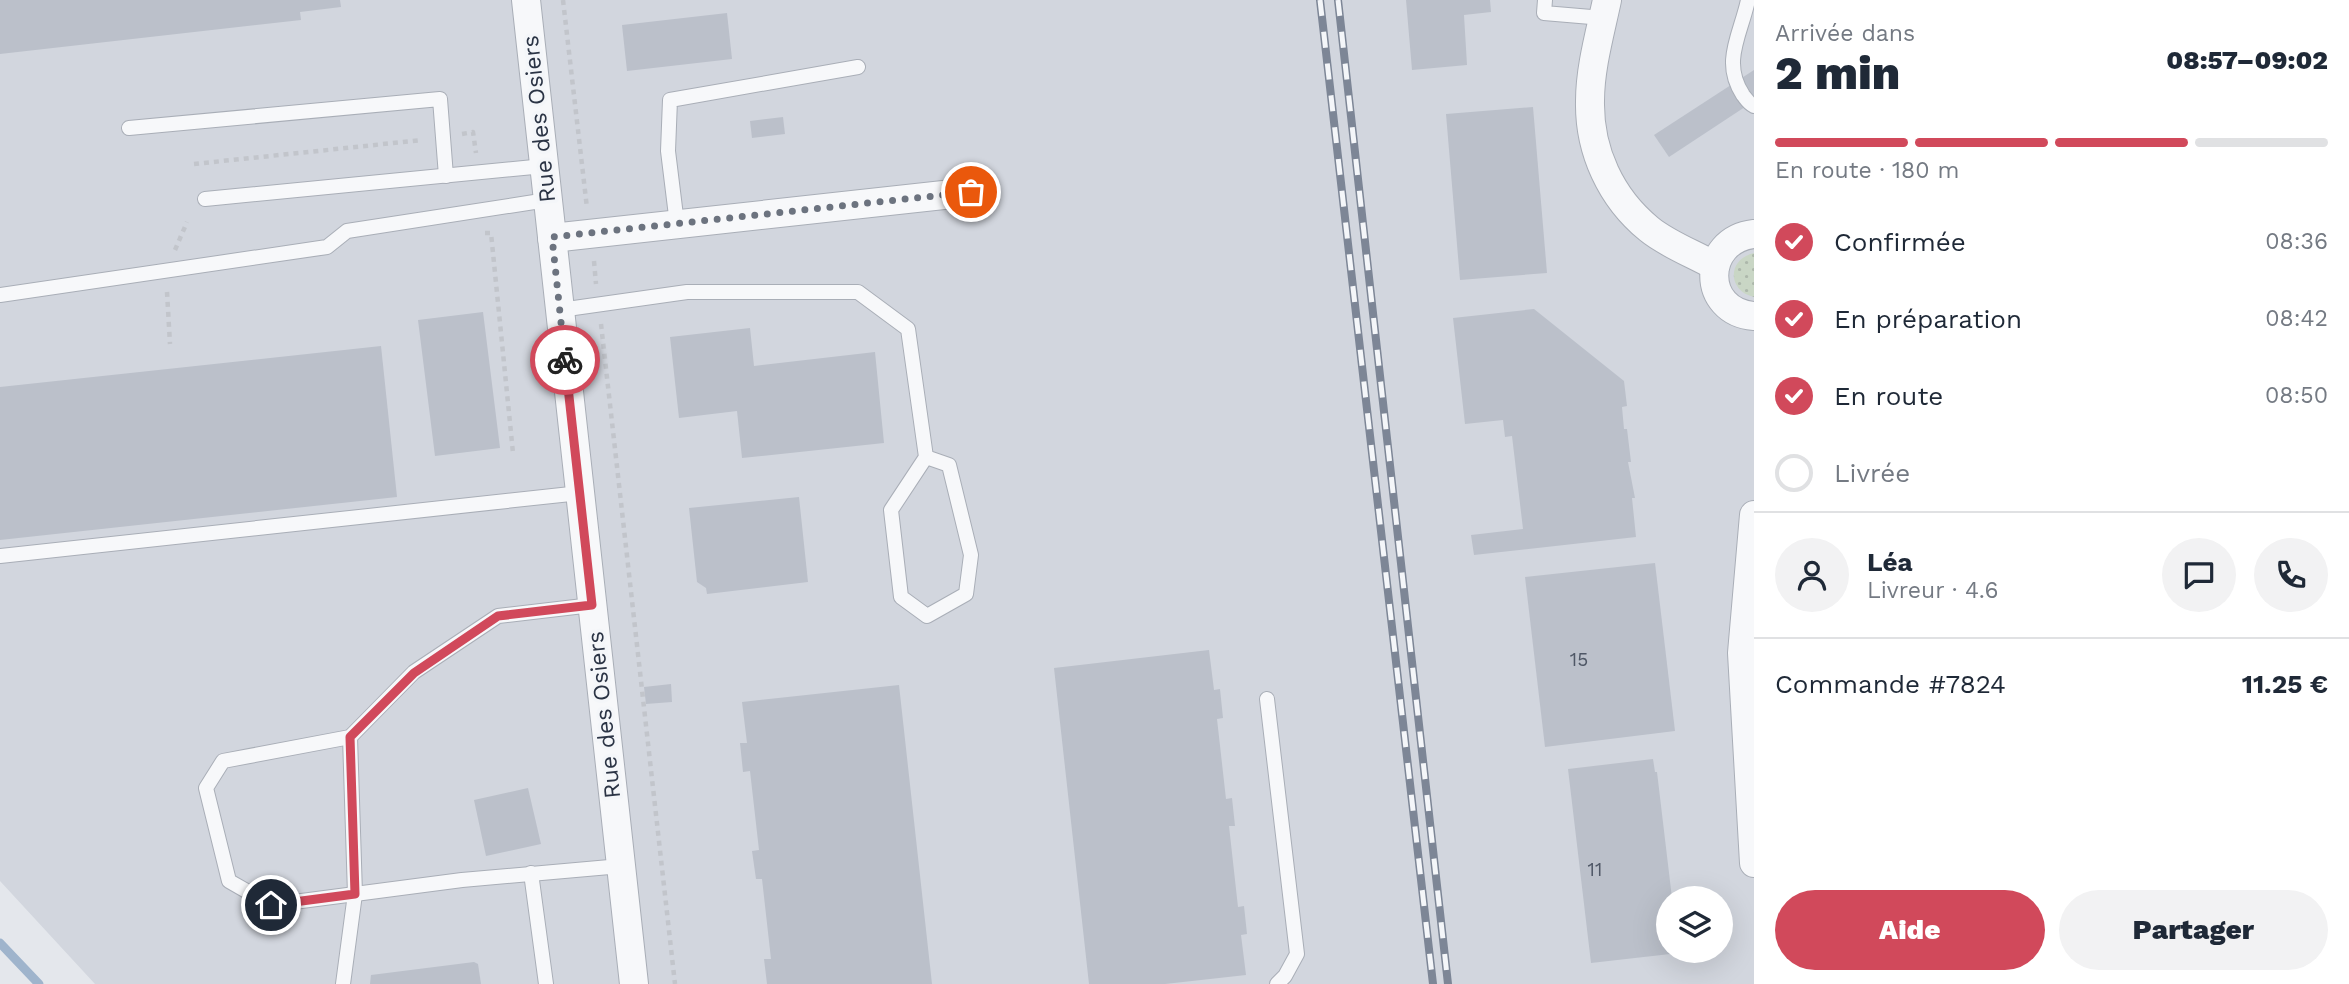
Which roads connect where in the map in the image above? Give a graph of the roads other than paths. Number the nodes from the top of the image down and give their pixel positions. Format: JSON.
{"nodes":[{"id":1,"x":526,"y":0,"type":"edge"},
{"id":2,"x":1545,"y":0,"type":"edge"},
{"id":3,"x":1748,"y":0,"type":"edge"},
{"id":4,"x":1605,"y":9,"type":"edge"},
{"id":5,"x":858,"y":67,"type":"dead end"},
{"id":6,"x":1754,"y":106,"type":"edge"},
{"id":7,"x":129,"y":128,"type":"dead end"},
{"id":8,"x":544,"y":166,"type":"junction"},
{"id":9,"x":446,"y":176,"type":"junction"},
{"id":10,"x":971,"y":192,"type":"dead end"},
{"id":11,"x":205,"y":199,"type":"dead end"},
{"id":12,"x":547,"y":200,"type":"junction"},
{"id":13,"x":677,"y":224,"type":"junction"},
{"id":14,"x":1754,"y":234,"type":"edge"},
{"id":15,"x":552,"y":237,"type":"junction"},
{"id":16,"x":1715,"y":266,"type":"junction"},
{"id":17,"x":0,"y":295,"type":"edge"},
{"id":18,"x":560,"y":310,"type":"junction"},
{"id":19,"x":1754,"y":316,"type":"edge"},
{"id":20,"x":926,"y":457,"type":"junction"},
{"id":21,"x":580,"y":493,"type":"junction"},
{"id":22,"x":1754,"y":515,"type":"edge"},
{"id":23,"x":0,"y":556,"type":"edge"},
{"id":24,"x":592,"y":605,"type":"junction"},
{"id":25,"x":1267,"y":699,"type":"dead end"},
{"id":26,"x":350,"y":737,"type":"junction"},
{"id":27,"x":1754,"y":863,"type":"edge"},
{"id":28,"x":621,"y":866,"type":"junction"},
{"id":29,"x":531,"y":873,"type":"junction"},
{"id":30,"x":355,"y":894,"type":"junction"},
{"id":31,"x":343,"y":984,"type":"edge"},
{"id":32,"x":546,"y":984,"type":"edge"},
{"id":33,"x":634,"y":984,"type":"edge"},
{"id":34,"x":1277,"y":984,"type":"edge"}],
"edges":[{"from":1,"to":8,"type":"street","name":"Rue des Osiers"},
{"from":2,"to":4,"type":"lane"},
{"from":3,"to":6,"type":"lane"},
{"from":4,"to":16,"type":"street"},
{"from":5,"to":13,"type":"lane"},
{"from":7,"to":9,"type":"lane"},
{"from":8,"to":9,"type":"lane"},
{"from":8,"to":12,"type":"street","name":"Rue des Osiers"},
{"from":9,"to":11,"type":"lane"},
{"from":10,"to":13,"type":"street"},
{"from":12,"to":15,"type":"street","name":"Rue des Osiers"},
{"from":12,"to":17,"type":"lane"},
{"from":13,"to":15,"type":"street"},
{"from":14,"to":16,"type":"street"},
{"from":15,"to":18,"type":"street","name":"Rue des Osiers"},
{"from":16,"to":19,"type":"street"},
{"from":18,"to":20,"type":"lane"},
{"from":18,"to":21,"type":"street","name":"Rue des Osiers"},
{"from":20,"to":20,"type":"lane"},
{"from":21,"to":23,"type":"lane"},
{"from":21,"to":24,"type":"street","name":"Rue des Osiers"},
{"from":22,"to":27,"type":"street"},
{"from":24,"to":26,"type":"lane"},
{"from":24,"to":28,"type":"street","name":"Rue des Osiers"},
{"from":25,"to":34,"type":"lane"},
{"from":26,"to":30,"type":"lane"},
{"from":26,"to":30,"type":"lane"},
{"from":28,"to":29,"type":"lane"},
{"from":28,"to":33,"type":"street","name":"Rue des Osiers"},
{"from":29,"to":30,"type":"lane"},
{"from":29,"to":32,"type":"lane"},
{"from":30,"to":31,"type":"lane"}]}
